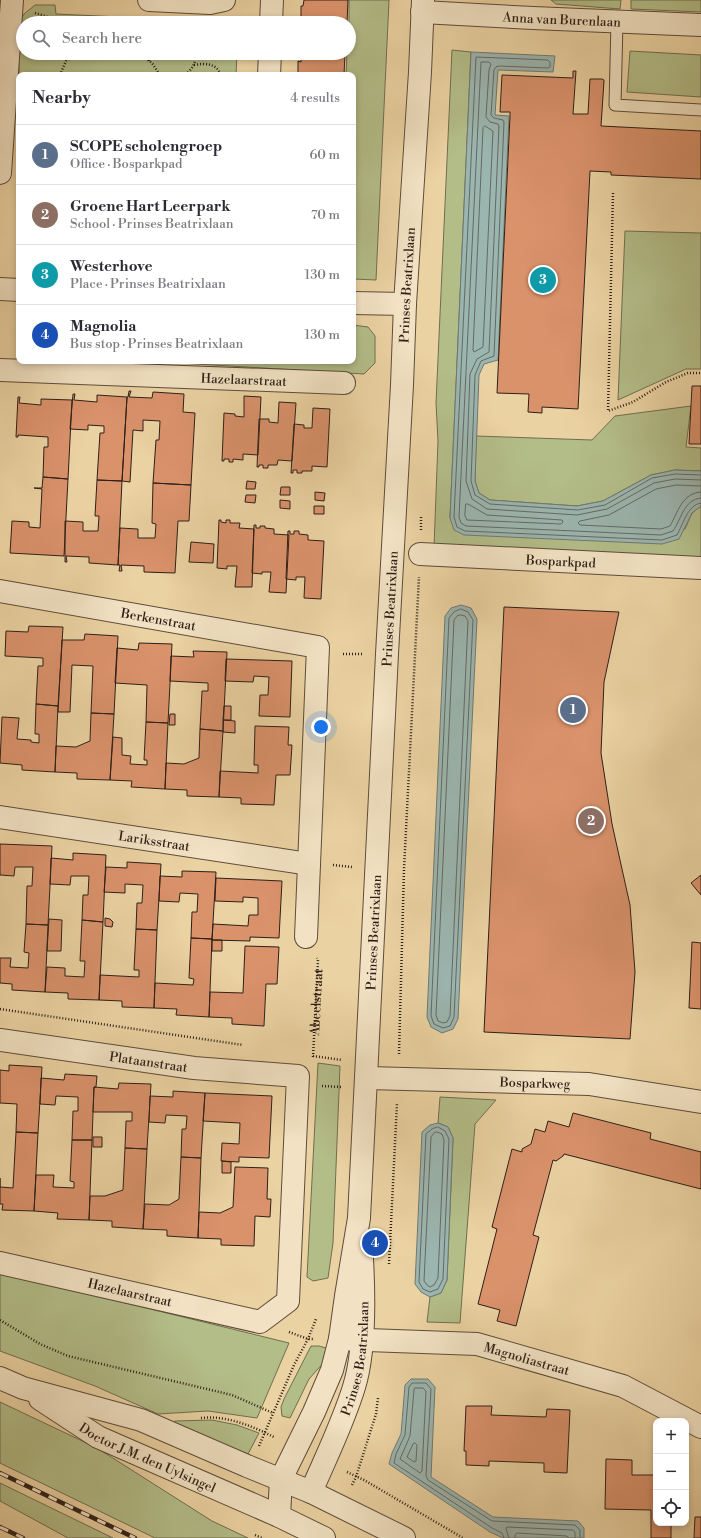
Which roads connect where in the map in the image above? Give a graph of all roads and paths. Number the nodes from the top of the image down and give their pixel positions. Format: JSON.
{"nodes":[{"id":1,"x":12,"y":0,"type":"edge"},
{"id":2,"x":149,"y":0,"type":"edge"},
{"id":3,"x":224,"y":0,"type":"edge"},
{"id":4,"x":272,"y":0,"type":"edge"},
{"id":5,"x":423,"y":6,"type":"edge"},
{"id":6,"x":271,"y":16,"type":"edge"},
{"id":7,"x":617,"y":21,"type":"junction"},
{"id":8,"x":701,"y":25,"type":"edge"},
{"id":9,"x":195,"y":60,"type":"edge"},
{"id":10,"x":270,"y":60,"type":"edge"},
{"id":11,"x":66,"y":61,"type":"edge"},
{"id":12,"x":148,"y":61,"type":"edge"},
{"id":13,"x":194,"y":65,"type":"junction"},
{"id":14,"x":61,"y":72,"type":"edge"},
{"id":15,"x":157,"y":72,"type":"edge"},
{"id":16,"x":188,"y":72,"type":"edge"},
{"id":17,"x":220,"y":72,"type":"edge"},
{"id":18,"x":269,"y":72,"type":"edge"},
{"id":19,"x":701,"y":110,"type":"edge"},
{"id":20,"x":0,"y":173,"type":"edge"},
{"id":21,"x":613,"y":193,"type":"dead end"},
{"id":22,"x":0,"y":289,"type":"edge"},
{"id":23,"x":16,"y":290,"type":"edge"},
{"id":24,"x":356,"y":303,"type":"edge"},
{"id":25,"x":405,"y":304,"type":"junction"},
{"id":26,"x":0,"y":370,"type":"edge"},
{"id":27,"x":701,"y":373,"type":"edge"},
{"id":28,"x":344,"y":383,"type":"dead end"},
{"id":29,"x":420,"y":554,"type":"dead end"},
{"id":30,"x":701,"y":568,"type":"edge"},
{"id":31,"x":0,"y":591,"type":"edge"},
{"id":32,"x":0,"y":816,"type":"edge"},
{"id":33,"x":309,"y":864,"type":"junction"},
{"id":34,"x":306,"y":937,"type":"joint"},
{"id":35,"x":0,"y":1009,"type":"edge"},
{"id":36,"x":0,"y":1040,"type":"edge"},
{"id":37,"x":251,"y":1046,"type":"dead end"},
{"id":38,"x":306,"y":1054,"type":"dead end"},
{"id":39,"x":313,"y":1056,"type":"junction"},
{"id":40,"x":348,"y":1061,"type":"dead end"},
{"id":41,"x":308,"y":1075,"type":"junction"},
{"id":42,"x":367,"y":1078,"type":"junction"},
{"id":43,"x":346,"y":1088,"type":"dead end"},
{"id":44,"x":701,"y":1102,"type":"edge"},
{"id":45,"x":0,"y":1263,"type":"edge"},
{"id":46,"x":0,"y":1320,"type":"edge"},
{"id":47,"x":308,"y":1339,"type":"dead end"},
{"id":48,"x":351,"y":1340,"type":"junction"},
{"id":49,"x":0,"y":1378,"type":"edge"},
{"id":50,"x":23,"y":1388,"type":"junction"},
{"id":51,"x":274,"y":1412,"type":"junction"},
{"id":52,"x":701,"y":1427,"type":"edge"},
{"id":53,"x":265,"y":1433,"type":"dead end"},
{"id":54,"x":281,"y":1479,"type":"junction"},
{"id":55,"x":311,"y":1492,"type":"junction"},
{"id":56,"x":279,"y":1516,"type":"junction"},
{"id":57,"x":324,"y":1538,"type":"edge"},
{"id":58,"x":404,"y":1538,"type":"edge"}],
"edges":[{"from":1,"to":20,"type":"street"},
{"from":2,"to":3,"type":"street"},
{"from":4,"to":6,"type":"street"},
{"from":5,"to":7,"type":"street","name":"Anna van Burenlaan"},
{"from":5,"to":25,"type":"street","name":"Prinses Beatrixlaan"},
{"from":7,"to":8,"type":"street","name":"Anna van Burenlaan"},
{"from":7,"to":19,"type":"lane"},
{"from":9,"to":13,"type":"path"},
{"from":10,"to":18,"type":"street"},
{"from":11,"to":14,"type":"path"},
{"from":12,"to":15,"type":"path"},
{"from":13,"to":16,"type":"path"},
{"from":13,"to":17,"type":"path"},
{"from":21,"to":27,"type":"path"},
{"from":22,"to":23,"type":"street"},
{"from":24,"to":25,"type":"street"},
{"from":25,"to":42,"type":"street","name":"Prinses Beatrixlaan"},
{"from":26,"to":28,"type":"street","name":"Hazelaarstraat"},
{"from":29,"to":30,"type":"street","name":"Bosparkpad"},
{"from":31,"to":33,"type":"street","name":"Berkenstraat"},
{"from":32,"to":33,"type":"street","name":"Lariksstraat"},
{"from":33,"to":34,"type":"street"},
{"from":34,"to":39,"type":"path","name":"Abeelstraat"},
{"from":35,"to":37,"type":"path"},
{"from":36,"to":41,"type":"street","name":"Plataanstraat"},
{"from":38,"to":39,"type":"path"},
{"from":39,"to":40,"type":"path"},
{"from":39,"to":41,"type":"path","name":"Abeelstraat"},
{"from":41,"to":43,"type":"path"},
{"from":41,"to":45,"type":"street","name":"Hazelaarstraat"},
{"from":42,"to":44,"type":"street","name":"Bosparkweg"},
{"from":42,"to":48,"type":"street","name":"Prinses Beatrixlaan"},
{"from":46,"to":51,"type":"path"},
{"from":47,"to":51,"type":"path"},
{"from":48,"to":52,"type":"street","name":"Magnoliastraat"},
{"from":48,"to":54,"type":"street","name":"Prinses Beatrixlaan"},
{"from":48,"to":55,"type":"street","name":"Prinses Beatrixlaan"},
{"from":49,"to":50,"type":"street","name":"Doctor J.M. den Uylsingel"},
{"from":50,"to":54,"type":"street","name":"Doctor J.M. den Uylsingel"},
{"from":50,"to":56,"type":"street","name":"Doctor J.M. den Uylsingel"},
{"from":51,"to":53,"type":"path"},
{"from":54,"to":55,"type":"street","name":"Doctor J.M. den Uylsingel"},
{"from":54,"to":56,"type":"street"},
{"from":55,"to":56,"type":"street"},
{"from":55,"to":58,"type":"street","name":"Doctor J.M. den Uylsingel"},
{"from":56,"to":57,"type":"street","name":"Doctor J.M. den Uylsingel"}]}
